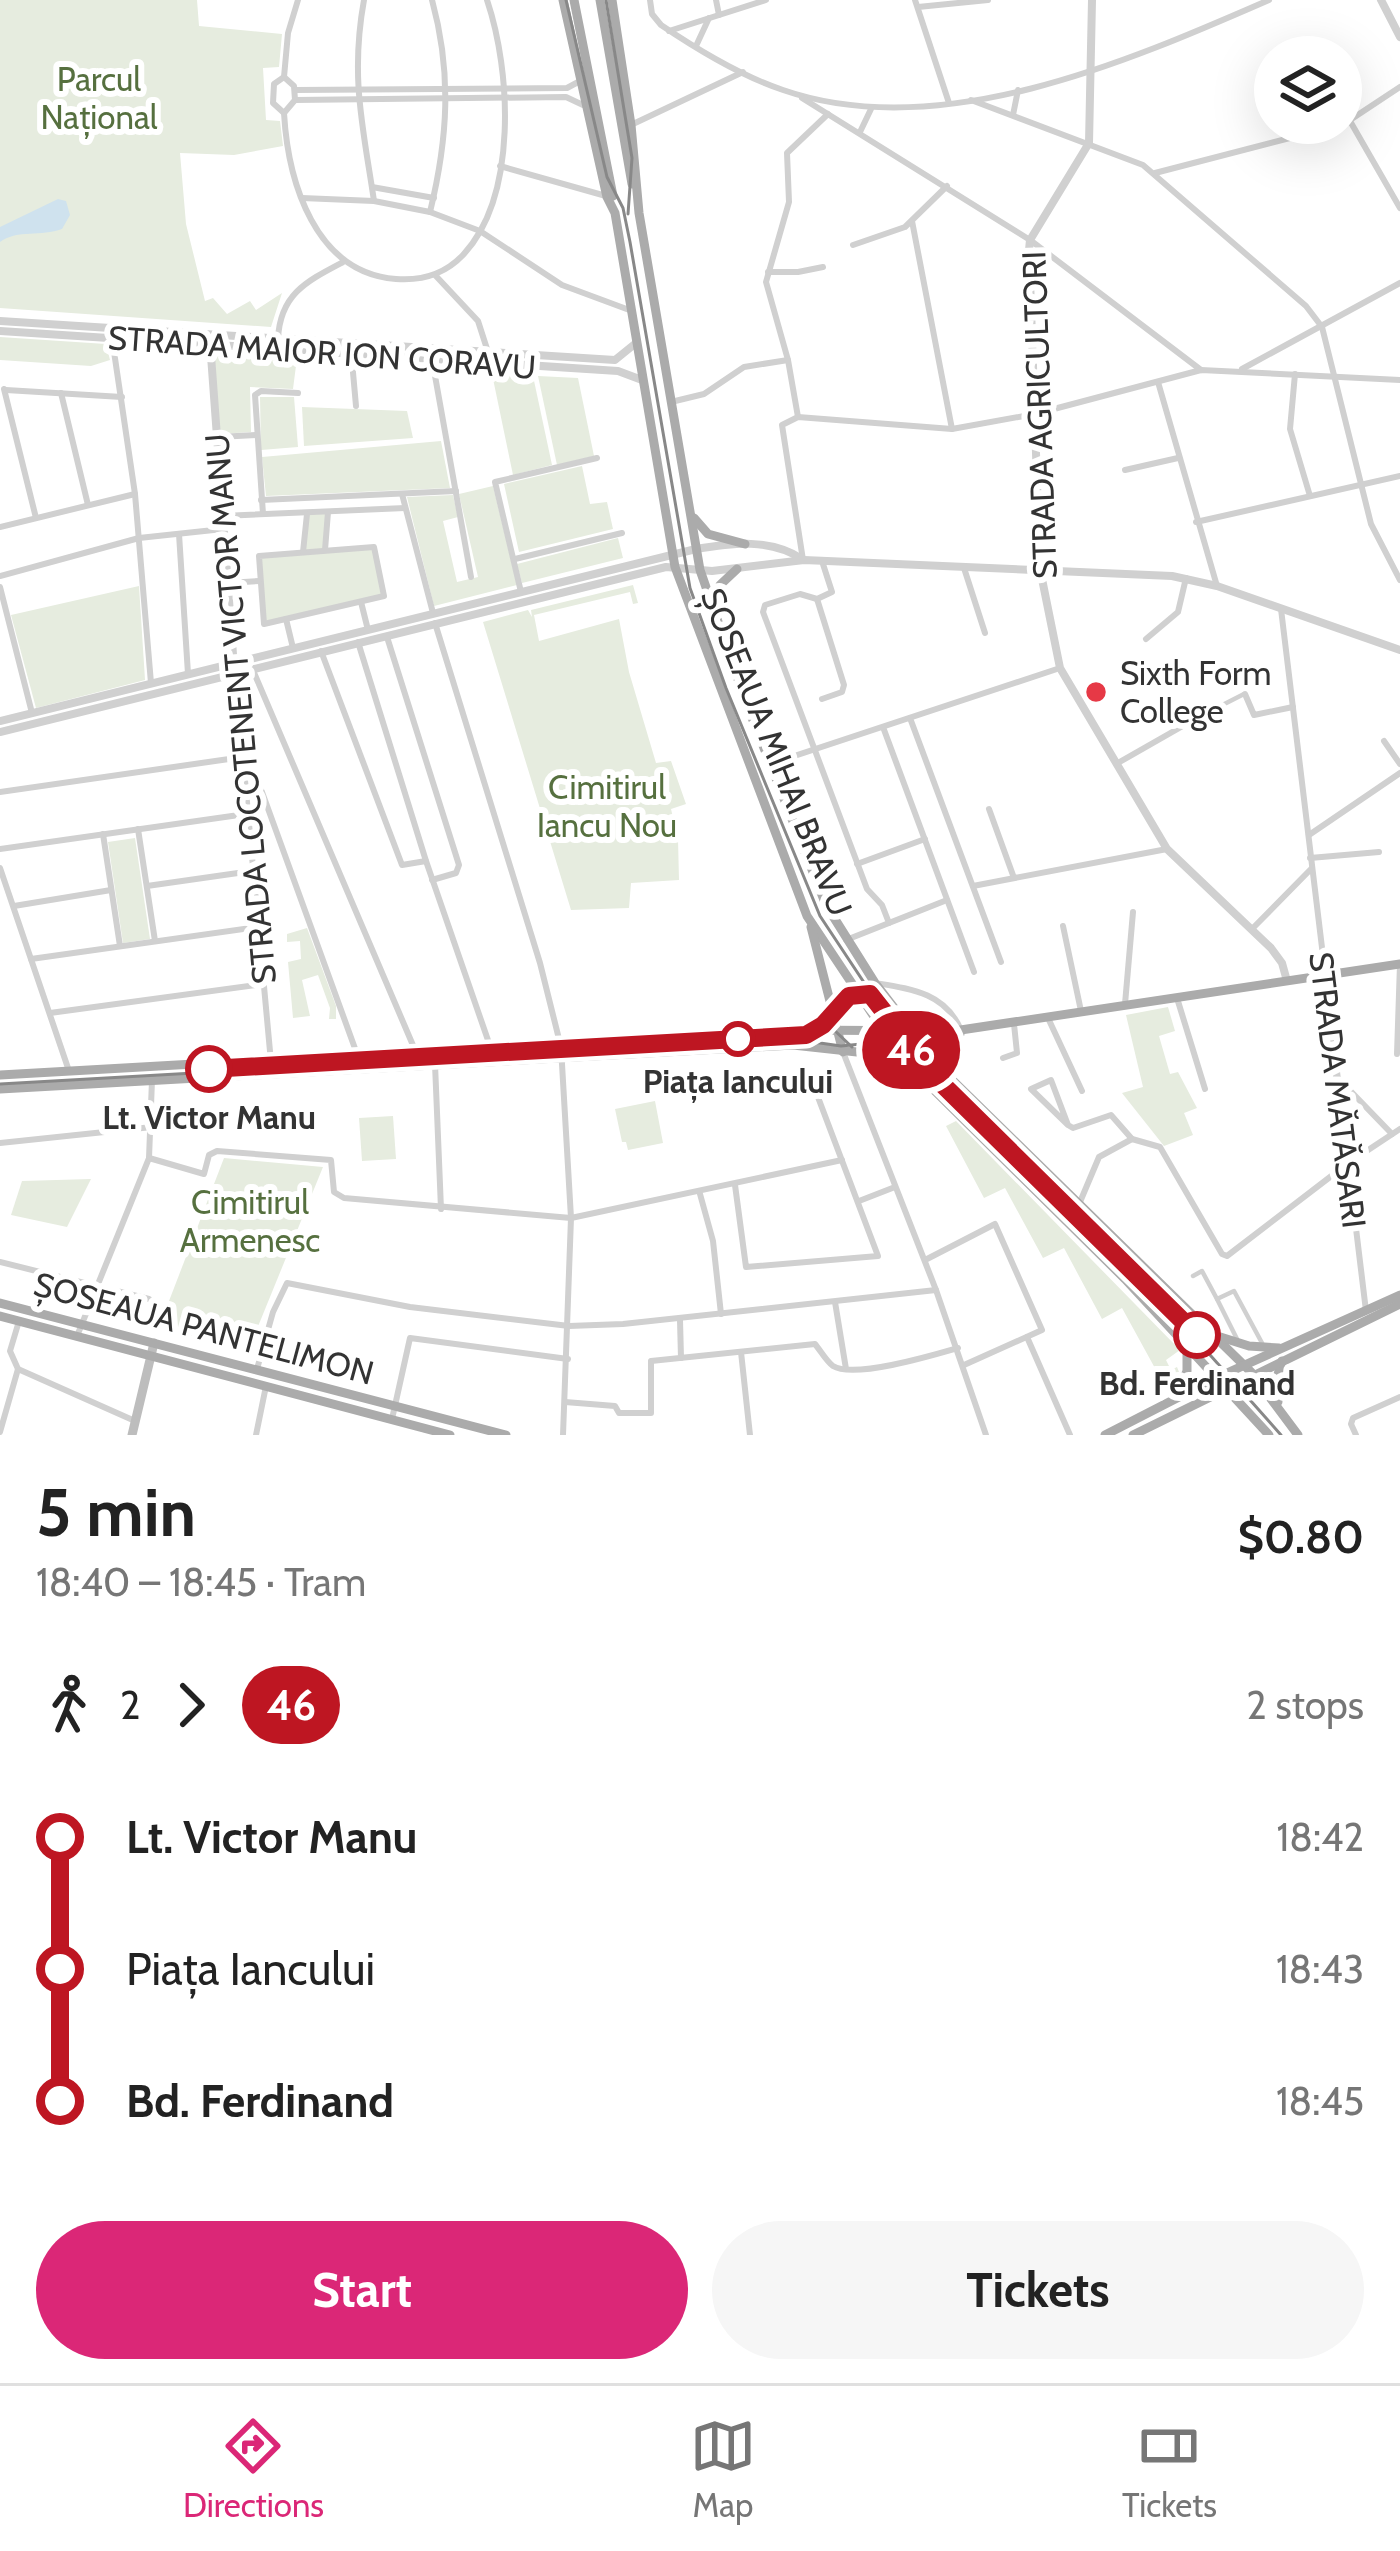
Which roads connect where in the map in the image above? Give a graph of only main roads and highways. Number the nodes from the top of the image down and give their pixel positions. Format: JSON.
{"nodes":[{"id":1,"x":563,"y":0,"type":"edge"},
{"id":2,"x":574,"y":0,"type":"edge"},
{"id":3,"x":600,"y":0,"type":"edge"},
{"id":4,"x":612,"y":0,"type":"edge"},
{"id":5,"x":615,"y":213,"type":"junction"},
{"id":6,"x":639,"y":213,"type":"junction"},
{"id":7,"x":689,"y":509,"type":"junction"},
{"id":8,"x":745,"y":544,"type":"road end"},
{"id":9,"x":737,"y":569,"type":"road end"},
{"id":10,"x":714,"y":614,"type":"junction"},
{"id":11,"x":808,"y":916,"type":"junction"},
{"id":12,"x":1400,"y":964,"type":"edge"},
{"id":13,"x":833,"y":1012,"type":"junction"},
{"id":14,"x":884,"y":1030,"type":"junction"},
{"id":15,"x":910,"y":1030,"type":"junction"},
{"id":16,"x":962,"y":1030,"type":"junction"},
{"id":17,"x":816,"y":1031,"type":"junction"},
{"id":18,"x":837,"y":1032,"type":"junction"},
{"id":19,"x":919,"y":1042,"type":"junction"},
{"id":20,"x":897,"y":1047,"type":"junction"},
{"id":21,"x":843,"y":1052,"type":"junction"},
{"id":22,"x":942,"y":1070,"type":"junction"},
{"id":23,"x":0,"y":1075,"type":"edge"},
{"id":24,"x":0,"y":1089,"type":"edge"},
{"id":25,"x":1400,"y":1295,"type":"edge"},
{"id":26,"x":0,"y":1303,"type":"edge"},
{"id":27,"x":1400,"y":1304,"type":"edge"},
{"id":28,"x":0,"y":1316,"type":"edge"},
{"id":29,"x":79,"y":1330,"type":"junction"},
{"id":30,"x":1208,"y":1334,"type":"junction"},
{"id":31,"x":154,"y":1343,"type":"junction"},
{"id":32,"x":1187,"y":1345,"type":"junction"},
{"id":33,"x":1286,"y":1348,"type":"junction"},
{"id":34,"x":1307,"y":1349,"type":"junction"},
{"id":35,"x":150,"y":1356,"type":"junction"},
{"id":36,"x":1282,"y":1361,"type":"junction"},
{"id":37,"x":1244,"y":1365,"type":"junction"},
{"id":38,"x":1255,"y":1376,"type":"junction"},
{"id":39,"x":1216,"y":1378,"type":"junction"},
{"id":40,"x":1227,"y":1389,"type":"junction"},
{"id":41,"x":1176,"y":1398,"type":"junction"},
{"id":42,"x":1282,"y":1412,"type":"junction"},
{"id":43,"x":132,"y":1435,"type":"edge"},
{"id":44,"x":450,"y":1435,"type":"edge"},
{"id":45,"x":506,"y":1435,"type":"edge"},
{"id":46,"x":1105,"y":1435,"type":"edge"},
{"id":47,"x":1133,"y":1435,"type":"edge"},
{"id":48,"x":1269,"y":1435,"type":"edge"},
{"id":49,"x":1298,"y":1435,"type":"edge"}],
"edges":[{"from":1,"to":5,"type":"main road","name":"ȘOSEAUA MIHAI BRAVU"},
{"from":2,"to":5,"type":"main road"},
{"from":3,"to":6,"type":"main road"},
{"from":4,"to":6,"type":"main road","name":"ȘOSEAUA MIHAI BRAVU"},
{"from":5,"to":11,"type":"main road","name":"ȘOSEAUA MIHAI BRAVU"},
{"from":6,"to":7,"type":"main road","name":"ȘOSEAUA MIHAI BRAVU"},
{"from":7,"to":8,"type":"main road"},
{"from":7,"to":10,"type":"main road","name":"ȘOSEAUA MIHAI BRAVU"},
{"from":9,"to":10,"type":"main road"},
{"from":10,"to":15,"type":"main road","name":"ȘOSEAUA MIHAI BRAVU"},
{"from":11,"to":13,"type":"main road"},
{"from":11,"to":14,"type":"main road","name":"ȘOSEAUA MIHAI BRAVU"},
{"from":12,"to":16,"type":"main road"},
{"from":13,"to":17,"type":"main road"},
{"from":13,"to":18,"type":"main road"},
{"from":14,"to":15,"type":"main road"},
{"from":14,"to":18,"type":"main road"},
{"from":14,"to":20,"type":"main road","name":"ȘOSEAUA MIHAI BRAVU"},
{"from":15,"to":16,"type":"main road"},
{"from":15,"to":19,"type":"main road","name":"ȘOSEAUA MIHAI BRAVU"},
{"from":16,"to":19,"type":"main road"},
{"from":16,"to":22,"type":"main road"},
{"from":17,"to":18,"type":"main road"},
{"from":17,"to":23,"type":"main road"},
{"from":18,"to":21,"type":"main road"},
{"from":19,"to":20,"type":"main road"},
{"from":19,"to":22,"type":"main road","name":"ȘOSEAUA MIHAI BRAVU"},
{"from":20,"to":21,"type":"main road"},
{"from":20,"to":32,"type":"main road","name":"ȘOSEAUA MIHAI BRAVU"},
{"from":21,"to":24,"type":"main road"},
{"from":22,"to":30,"type":"main road","name":"ȘOSEAUA MIHAI BRAVU"},
{"from":25,"to":33,"type":"main road"},
{"from":26,"to":29,"type":"main road","name":"ȘOSEAUA PANTELIMON"},
{"from":27,"to":34,"type":"main road"},
{"from":28,"to":29,"type":"main road","name":"ȘOSEAUA PANTELIMON"},
{"from":29,"to":31,"type":"main road","name":"ȘOSEAUA PANTELIMON"},
{"from":29,"to":35,"type":"main road","name":"ȘOSEAUA PANTELIMON"},
{"from":30,"to":33,"type":"main road"},
{"from":30,"to":37,"type":"main road","name":"ȘOSEAUA MIHAI BRAVU"},
{"from":31,"to":35,"type":"main road"},
{"from":31,"to":45,"type":"main road","name":"ȘOSEAUA PANTELIMON"},
{"from":32,"to":39,"type":"main road","name":"ȘOSEAUA MIHAI BRAVU"},
{"from":32,"to":41,"type":"main road"},
{"from":33,"to":34,"type":"main road"},
{"from":33,"to":37,"type":"main road"},
{"from":34,"to":36,"type":"main road"},
{"from":35,"to":43,"type":"main road"},
{"from":35,"to":44,"type":"main road","name":"ȘOSEAUA PANTELIMON"},
{"from":36,"to":38,"type":"main road"},
{"from":36,"to":42,"type":"main road"},
{"from":37,"to":38,"type":"main road","name":"ȘOSEAUA MIHAI BRAVU"},
{"from":37,"to":39,"type":"main road"},
{"from":38,"to":40,"type":"main road"},
{"from":38,"to":42,"type":"main road","name":"ȘOSEAUA MIHAI BRAVU"},
{"from":39,"to":40,"type":"main road","name":"ȘOSEAUA MIHAI BRAVU"},
{"from":39,"to":41,"type":"main road"},
{"from":40,"to":47,"type":"main road"},
{"from":40,"to":48,"type":"main road","name":"ȘOSEAUA MIHAI BRAVU"},
{"from":41,"to":46,"type":"main road"},
{"from":42,"to":49,"type":"main road","name":"ȘOSEAUA MIHAI BRAVU"}]}
